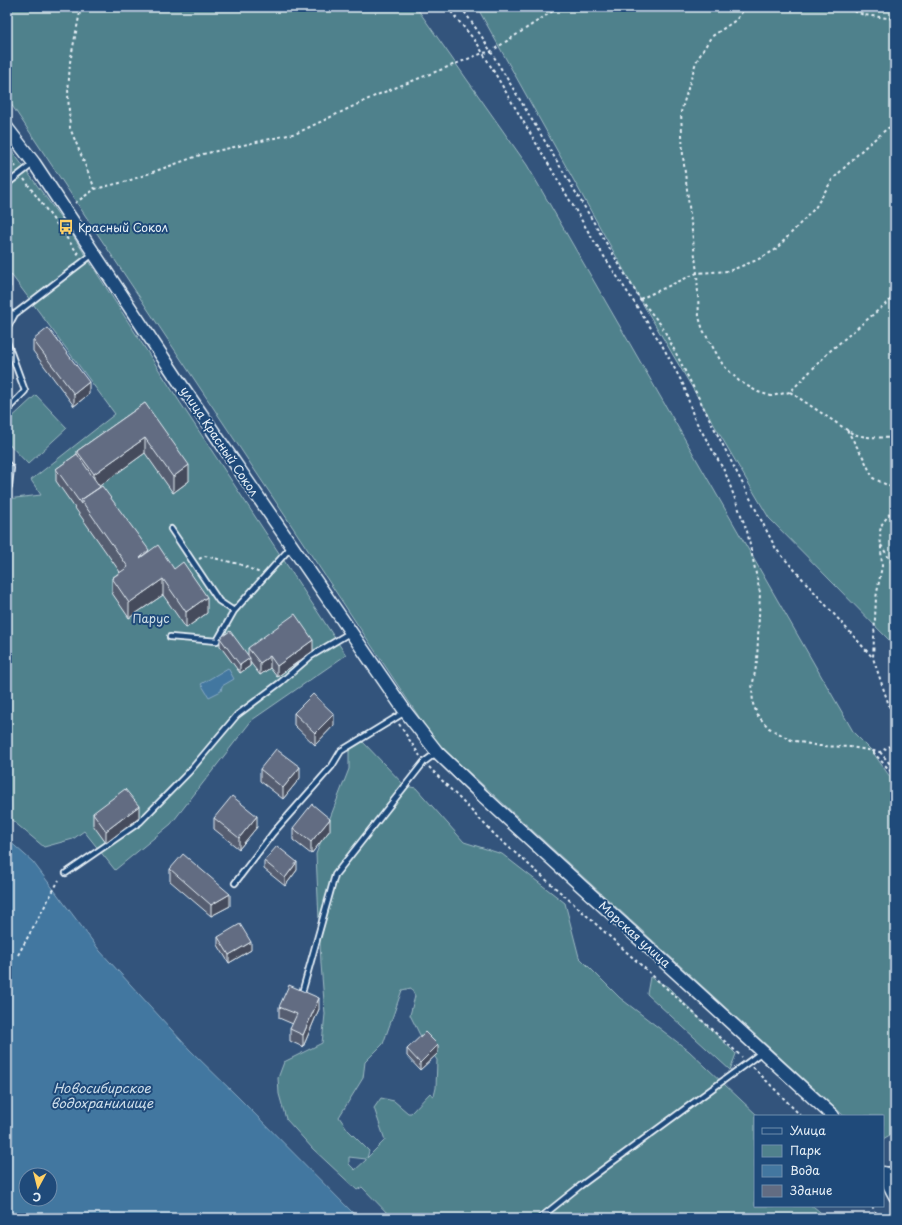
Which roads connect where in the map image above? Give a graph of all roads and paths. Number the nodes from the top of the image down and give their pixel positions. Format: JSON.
{"nodes":[{"id":1,"x":81,"y":7,"type":"edge"},
{"id":2,"x":447,"y":7,"type":"edge"},
{"id":3,"x":461,"y":7,"type":"edge"},
{"id":4,"x":559,"y":7,"type":"edge"},
{"id":5,"x":746,"y":7,"type":"edge"},
{"id":6,"x":843,"y":7,"type":"edge"},
{"id":7,"x":895,"y":19,"type":"edge"},
{"id":8,"x":490,"y":52,"type":"junction"},
{"id":9,"x":483,"y":53,"type":"junction"},
{"id":10,"x":895,"y":126,"type":"edge"},
{"id":11,"x":7,"y":128,"type":"edge"},
{"id":12,"x":34,"y":163,"type":"junction"},
{"id":13,"x":7,"y":184,"type":"edge"},
{"id":14,"x":95,"y":189,"type":"junction"},
{"id":15,"x":66,"y":210,"type":"junction"},
{"id":16,"x":94,"y":253,"type":"junction"},
{"id":17,"x":697,"y":273,"type":"junction"},
{"id":18,"x":895,"y":296,"type":"edge"},
{"id":19,"x":640,"y":299,"type":"junction"},
{"id":20,"x":7,"y":313,"type":"edge"},
{"id":21,"x":15,"y":314,"type":"junction"},
{"id":22,"x":7,"y":337,"type":"edge"},
{"id":23,"x":7,"y":342,"type":"edge"},
{"id":24,"x":790,"y":392,"type":"junction"},
{"id":25,"x":7,"y":410,"type":"edge"},
{"id":26,"x":846,"y":429,"type":"junction"},
{"id":27,"x":895,"y":438,"type":"edge"},
{"id":28,"x":7,"y":464,"type":"edge"},
{"id":29,"x":7,"y":489,"type":"edge"},
{"id":30,"x":895,"y":489,"type":"edge"},
{"id":31,"x":895,"y":510,"type":"edge"},
{"id":32,"x":171,"y":529,"type":"dead end"},
{"id":33,"x":881,"y":544,"type":"junction"},
{"id":34,"x":292,"y":546,"type":"junction"},
{"id":35,"x":193,"y":561,"type":"junction"},
{"id":36,"x":895,"y":568,"type":"edge"},
{"id":37,"x":266,"y":575,"type":"junction"},
{"id":38,"x":234,"y":611,"type":"junction"},
{"id":39,"x":351,"y":632,"type":"junction"},
{"id":40,"x":170,"y":637,"type":"dead end"},
{"id":41,"x":873,"y":658,"type":"junction"},
{"id":42,"x":405,"y":711,"type":"junction"},
{"id":43,"x":895,"y":723,"type":"edge"},
{"id":44,"x":895,"y":743,"type":"edge"},
{"id":45,"x":890,"y":746,"type":"junction"},
{"id":46,"x":872,"y":751,"type":"junction"},
{"id":47,"x":437,"y":752,"type":"junction"},
{"id":48,"x":880,"y":752,"type":"junction"},
{"id":49,"x":895,"y":752,"type":"edge"},
{"id":50,"x":895,"y":770,"type":"edge"},
{"id":51,"x":895,"y":776,"type":"edge"},
{"id":52,"x":66,"y":873,"type":"dead end"},
{"id":53,"x":59,"y":880,"type":"dead end"},
{"id":54,"x":236,"y":883,"type":"dead end"},
{"id":55,"x":18,"y":955,"type":"dead end"},
{"id":56,"x":302,"y":993,"type":"edge"},
{"id":57,"x":764,"y":1051,"type":"junction"},
{"id":58,"x":832,"y":1115,"type":"edge"},
{"id":59,"x":895,"y":1170,"type":"edge"},
{"id":60,"x":884,"y":1172,"type":"edge"},
{"id":61,"x":884,"y":1174,"type":"edge"},
{"id":62,"x":895,"y":1196,"type":"edge"},
{"id":63,"x":873,"y":1207,"type":"edge"},
{"id":64,"x":540,"y":1218,"type":"edge"},
{"id":65,"x":879,"y":1218,"type":"edge"}],
"edges":[{"from":1,"to":14,"type":"path"},
{"from":2,"to":9,"type":"path"},
{"from":3,"to":8,"type":"path"},
{"from":4,"to":8,"type":"path"},
{"from":5,"to":17,"type":"path"},
{"from":6,"to":7,"type":"path"},
{"from":8,"to":9,"type":"path"},
{"from":8,"to":19,"type":"path"},
{"from":9,"to":14,"type":"path"},
{"from":9,"to":46,"type":"path"},
{"from":10,"to":17,"type":"path"},
{"from":11,"to":12,"type":"street","name":"улица Красный Сокол"},
{"from":12,"to":13,"type":"lane"},
{"from":12,"to":15,"type":"street","name":"улица Красный Сокол"},
{"from":14,"to":15,"type":"path"},
{"from":15,"to":16,"type":"street","name":"улица Красный Сокол"},
{"from":16,"to":21,"type":"lane"},
{"from":16,"to":34,"type":"street","name":"улица Красный Сокол"},
{"from":17,"to":19,"type":"path"},
{"from":17,"to":24,"type":"path"},
{"from":18,"to":24,"type":"path"},
{"from":19,"to":41,"type":"path"},
{"from":20,"to":21,"type":"lane"},
{"from":21,"to":22,"type":"lane"},
{"from":23,"to":25,"type":"lane"},
{"from":24,"to":26,"type":"path"},
{"from":26,"to":27,"type":"path"},
{"from":26,"to":30,"type":"path"},
{"from":28,"to":29,"type":"lane"},
{"from":31,"to":33,"type":"path"},
{"from":32,"to":35,"type":"lane"},
{"from":33,"to":36,"type":"path"},
{"from":33,"to":41,"type":"path"},
{"from":34,"to":37,"type":"lane"},
{"from":34,"to":39,"type":"street","name":"улица Красный Сокол"},
{"from":35,"to":37,"type":"path"},
{"from":35,"to":38,"type":"lane"},
{"from":37,"to":38,"type":"lane"},
{"from":38,"to":40,"type":"lane"},
{"from":39,"to":42,"type":"street","name":"улица Красный Сокол"},
{"from":39,"to":52,"type":"lane"},
{"from":41,"to":43,"type":"path"},
{"from":42,"to":47,"type":"street","name":"улица Красный Сокол"},
{"from":42,"to":54,"type":"lane"},
{"from":44,"to":45,"type":"path"},
{"from":45,"to":48,"type":"path"},
{"from":45,"to":49,"type":"path"},
{"from":46,"to":48,"type":"path"},
{"from":46,"to":51,"type":"path"},
{"from":47,"to":56,"type":"lane"},
{"from":47,"to":57,"type":"street","name":"Морская улица"},
{"from":48,"to":50,"type":"path"},
{"from":53,"to":55,"type":"path"},
{"from":57,"to":58,"type":"street","name":"Морская улица"},
{"from":57,"to":64,"type":"lane"},
{"from":59,"to":60,"type":"lane"},
{"from":61,"to":62,"type":"street"},
{"from":63,"to":65,"type":"path"}]}
